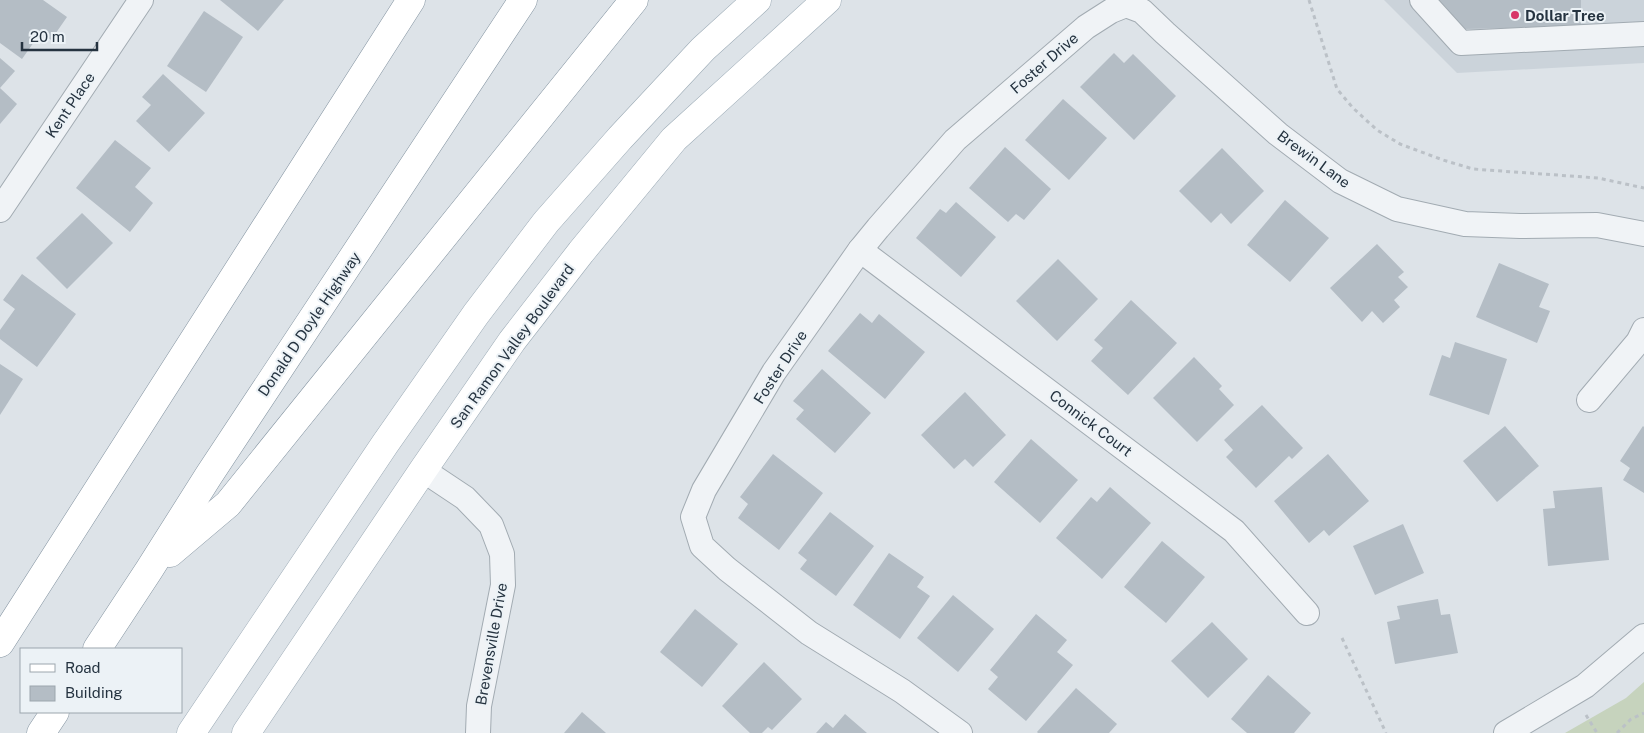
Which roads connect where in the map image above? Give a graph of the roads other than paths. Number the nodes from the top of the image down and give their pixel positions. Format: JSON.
{"nodes":[{"id":1,"x":141,"y":0,"type":"edge"},
{"id":2,"x":411,"y":0,"type":"edge"},
{"id":3,"x":523,"y":0,"type":"edge"},
{"id":4,"x":634,"y":0,"type":"edge"},
{"id":5,"x":757,"y":0,"type":"edge"},
{"id":6,"x":827,"y":0,"type":"edge"},
{"id":7,"x":1422,"y":0,"type":"edge"},
{"id":8,"x":1142,"y":11,"type":"joint"},
{"id":9,"x":1644,"y":34,"type":"edge"},
{"id":10,"x":0,"y":210,"type":"edge"},
{"id":11,"x":1644,"y":234,"type":"edge"},
{"id":12,"x":860,"y":250,"type":"junction"},
{"id":13,"x":1644,"y":330,"type":"edge"},
{"id":14,"x":1589,"y":400,"type":"dead end"},
{"id":15,"x":423,"y":470,"type":"junction"},
{"id":16,"x":149,"y":570,"type":"junction"},
{"id":17,"x":1307,"y":613,"type":"dead end"},
{"id":18,"x":1644,"y":636,"type":"edge"},
{"id":19,"x":0,"y":643,"type":"edge"},
{"id":20,"x":98,"y":648,"type":"edge"},
{"id":21,"x":54,"y":713,"type":"edge"},
{"id":22,"x":41,"y":733,"type":"edge"},
{"id":23,"x":191,"y":733,"type":"edge"},
{"id":24,"x":246,"y":733,"type":"edge"},
{"id":25,"x":478,"y":733,"type":"edge"},
{"id":26,"x":960,"y":733,"type":"edge"},
{"id":27,"x":1506,"y":733,"type":"edge"}],
"edges":[{"from":1,"to":10,"type":"street","name":"Kent Place"},
{"from":2,"to":19,"type":"main road"},
{"from":3,"to":16,"type":"main road","name":"Donald D Doyle Highway"},
{"from":4,"to":16,"type":"main road"},
{"from":5,"to":23,"type":"main road"},
{"from":6,"to":15,"type":"main road","name":"San Ramon Valley Boulevard"},
{"from":7,"to":9,"type":"street"},
{"from":8,"to":11,"type":"street","name":"Brewin Lane"},
{"from":8,"to":12,"type":"street","name":"Foster Drive"},
{"from":12,"to":17,"type":"street","name":"Connick Court"},
{"from":12,"to":26,"type":"street","name":"Foster Drive"},
{"from":13,"to":14,"type":"street"},
{"from":15,"to":24,"type":"main road","name":"San Ramon Valley Boulevard"},
{"from":15,"to":25,"type":"street","name":"Brevensville Drive"},
{"from":16,"to":20,"type":"main road","name":"Donald D Doyle Highway"},
{"from":18,"to":27,"type":"street"},
{"from":21,"to":22,"type":"main road"}]}
